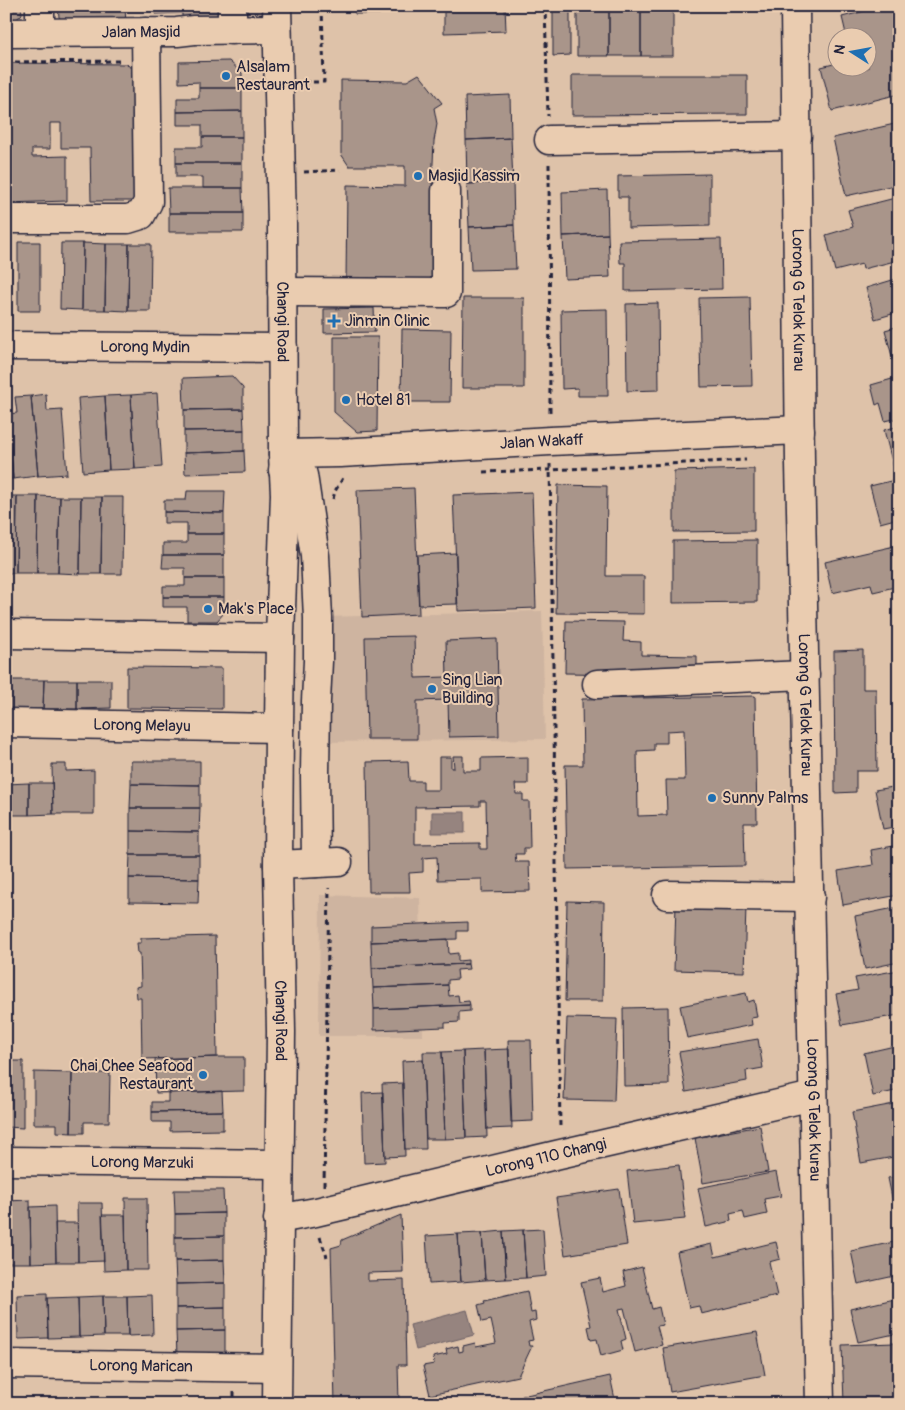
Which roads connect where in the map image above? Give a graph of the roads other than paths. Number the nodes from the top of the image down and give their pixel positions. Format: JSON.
{"nodes":[{"id":1,"x":795,"y":6,"type":"edge"},
{"id":2,"x":232,"y":18,"type":"edge"},
{"id":3,"x":277,"y":18,"type":"edge"},
{"id":4,"x":40,"y":19,"type":"edge"},
{"id":5,"x":146,"y":32,"type":"junction"},
{"id":6,"x":6,"y":33,"type":"edge"},
{"id":7,"x":797,"y":136,"type":"junction"},
{"id":8,"x":549,"y":140,"type":"road end"},
{"id":9,"x":446,"y":192,"type":"dead end"},
{"id":10,"x":6,"y":219,"type":"edge"},
{"id":11,"x":282,"y":292,"type":"junction"},
{"id":12,"x":6,"y":346,"type":"edge"},
{"id":13,"x":283,"y":348,"type":"junction"},
{"id":14,"x":800,"y":430,"type":"junction"},
{"id":15,"x":283,"y":462,"type":"junction"},
{"id":16,"x":6,"y":634,"type":"edge"},
{"id":17,"x":280,"y":638,"type":"junction"},
{"id":18,"x":805,"y":675,"type":"junction"},
{"id":19,"x":597,"y":684,"type":"dead end"},
{"id":20,"x":6,"y":723,"type":"edge"},
{"id":21,"x":279,"y":728,"type":"junction"},
{"id":22,"x":278,"y":865,"type":"junction"},
{"id":23,"x":667,"y":895,"type":"dead end"},
{"id":24,"x":810,"y":897,"type":"junction"},
{"id":25,"x":813,"y":1096,"type":"junction"},
{"id":26,"x":6,"y":1161,"type":"edge"},
{"id":27,"x":279,"y":1164,"type":"junction"},
{"id":28,"x":278,"y":1219,"type":"junction"},
{"id":29,"x":6,"y":1364,"type":"edge"},
{"id":30,"x":276,"y":1368,"type":"junction"},
{"id":31,"x":277,"y":1404,"type":"edge"},
{"id":32,"x":820,"y":1404,"type":"edge"}],
"edges":[{"from":1,"to":7,"type":"street","name":"Lorong G Telok Kurau"},
{"from":2,"to":3,"type":"street","name":"Jalan Masjid"},
{"from":2,"to":5,"type":"street","name":"Jalan Masjid"},
{"from":3,"to":11,"type":"street","name":"Changi Road"},
{"from":4,"to":5,"type":"street","name":"Jalan Masjid"},
{"from":4,"to":6,"type":"street","name":"Jalan Masjid"},
{"from":5,"to":10,"type":"street"},
{"from":7,"to":8,"type":"street"},
{"from":7,"to":14,"type":"street","name":"Lorong G Telok Kurau"},
{"from":9,"to":11,"type":"street"},
{"from":11,"to":13,"type":"street","name":"Changi Road"},
{"from":12,"to":13,"type":"street","name":"Lorong Mydin"},
{"from":13,"to":15,"type":"street","name":"Changi Road"},
{"from":14,"to":15,"type":"street","name":"Jalan Wakaff"},
{"from":14,"to":18,"type":"street","name":"Lorong G Telok Kurau"},
{"from":15,"to":17,"type":"street","name":"Changi Road"},
{"from":15,"to":22,"type":"street"},
{"from":16,"to":17,"type":"street"},
{"from":17,"to":21,"type":"street","name":"Changi Road"},
{"from":18,"to":19,"type":"street"},
{"from":18,"to":24,"type":"street","name":"Lorong G Telok Kurau"},
{"from":20,"to":21,"type":"street","name":"Lorong Melayu"},
{"from":21,"to":22,"type":"street","name":"Changi Road"},
{"from":22,"to":27,"type":"street","name":"Changi Road"},
{"from":23,"to":24,"type":"street"},
{"from":24,"to":25,"type":"street","name":"Lorong G Telok Kurau"},
{"from":25,"to":28,"type":"street","name":"Lorong 110 Changi"},
{"from":25,"to":32,"type":"street","name":"Lorong G Telok Kurau"},
{"from":26,"to":27,"type":"street","name":"Lorong Marzuki"},
{"from":27,"to":28,"type":"street","name":"Changi Road"},
{"from":28,"to":30,"type":"street","name":"Changi Road"},
{"from":29,"to":30,"type":"street","name":"Lorong Marican"},
{"from":30,"to":31,"type":"street","name":"Changi Road"}]}
